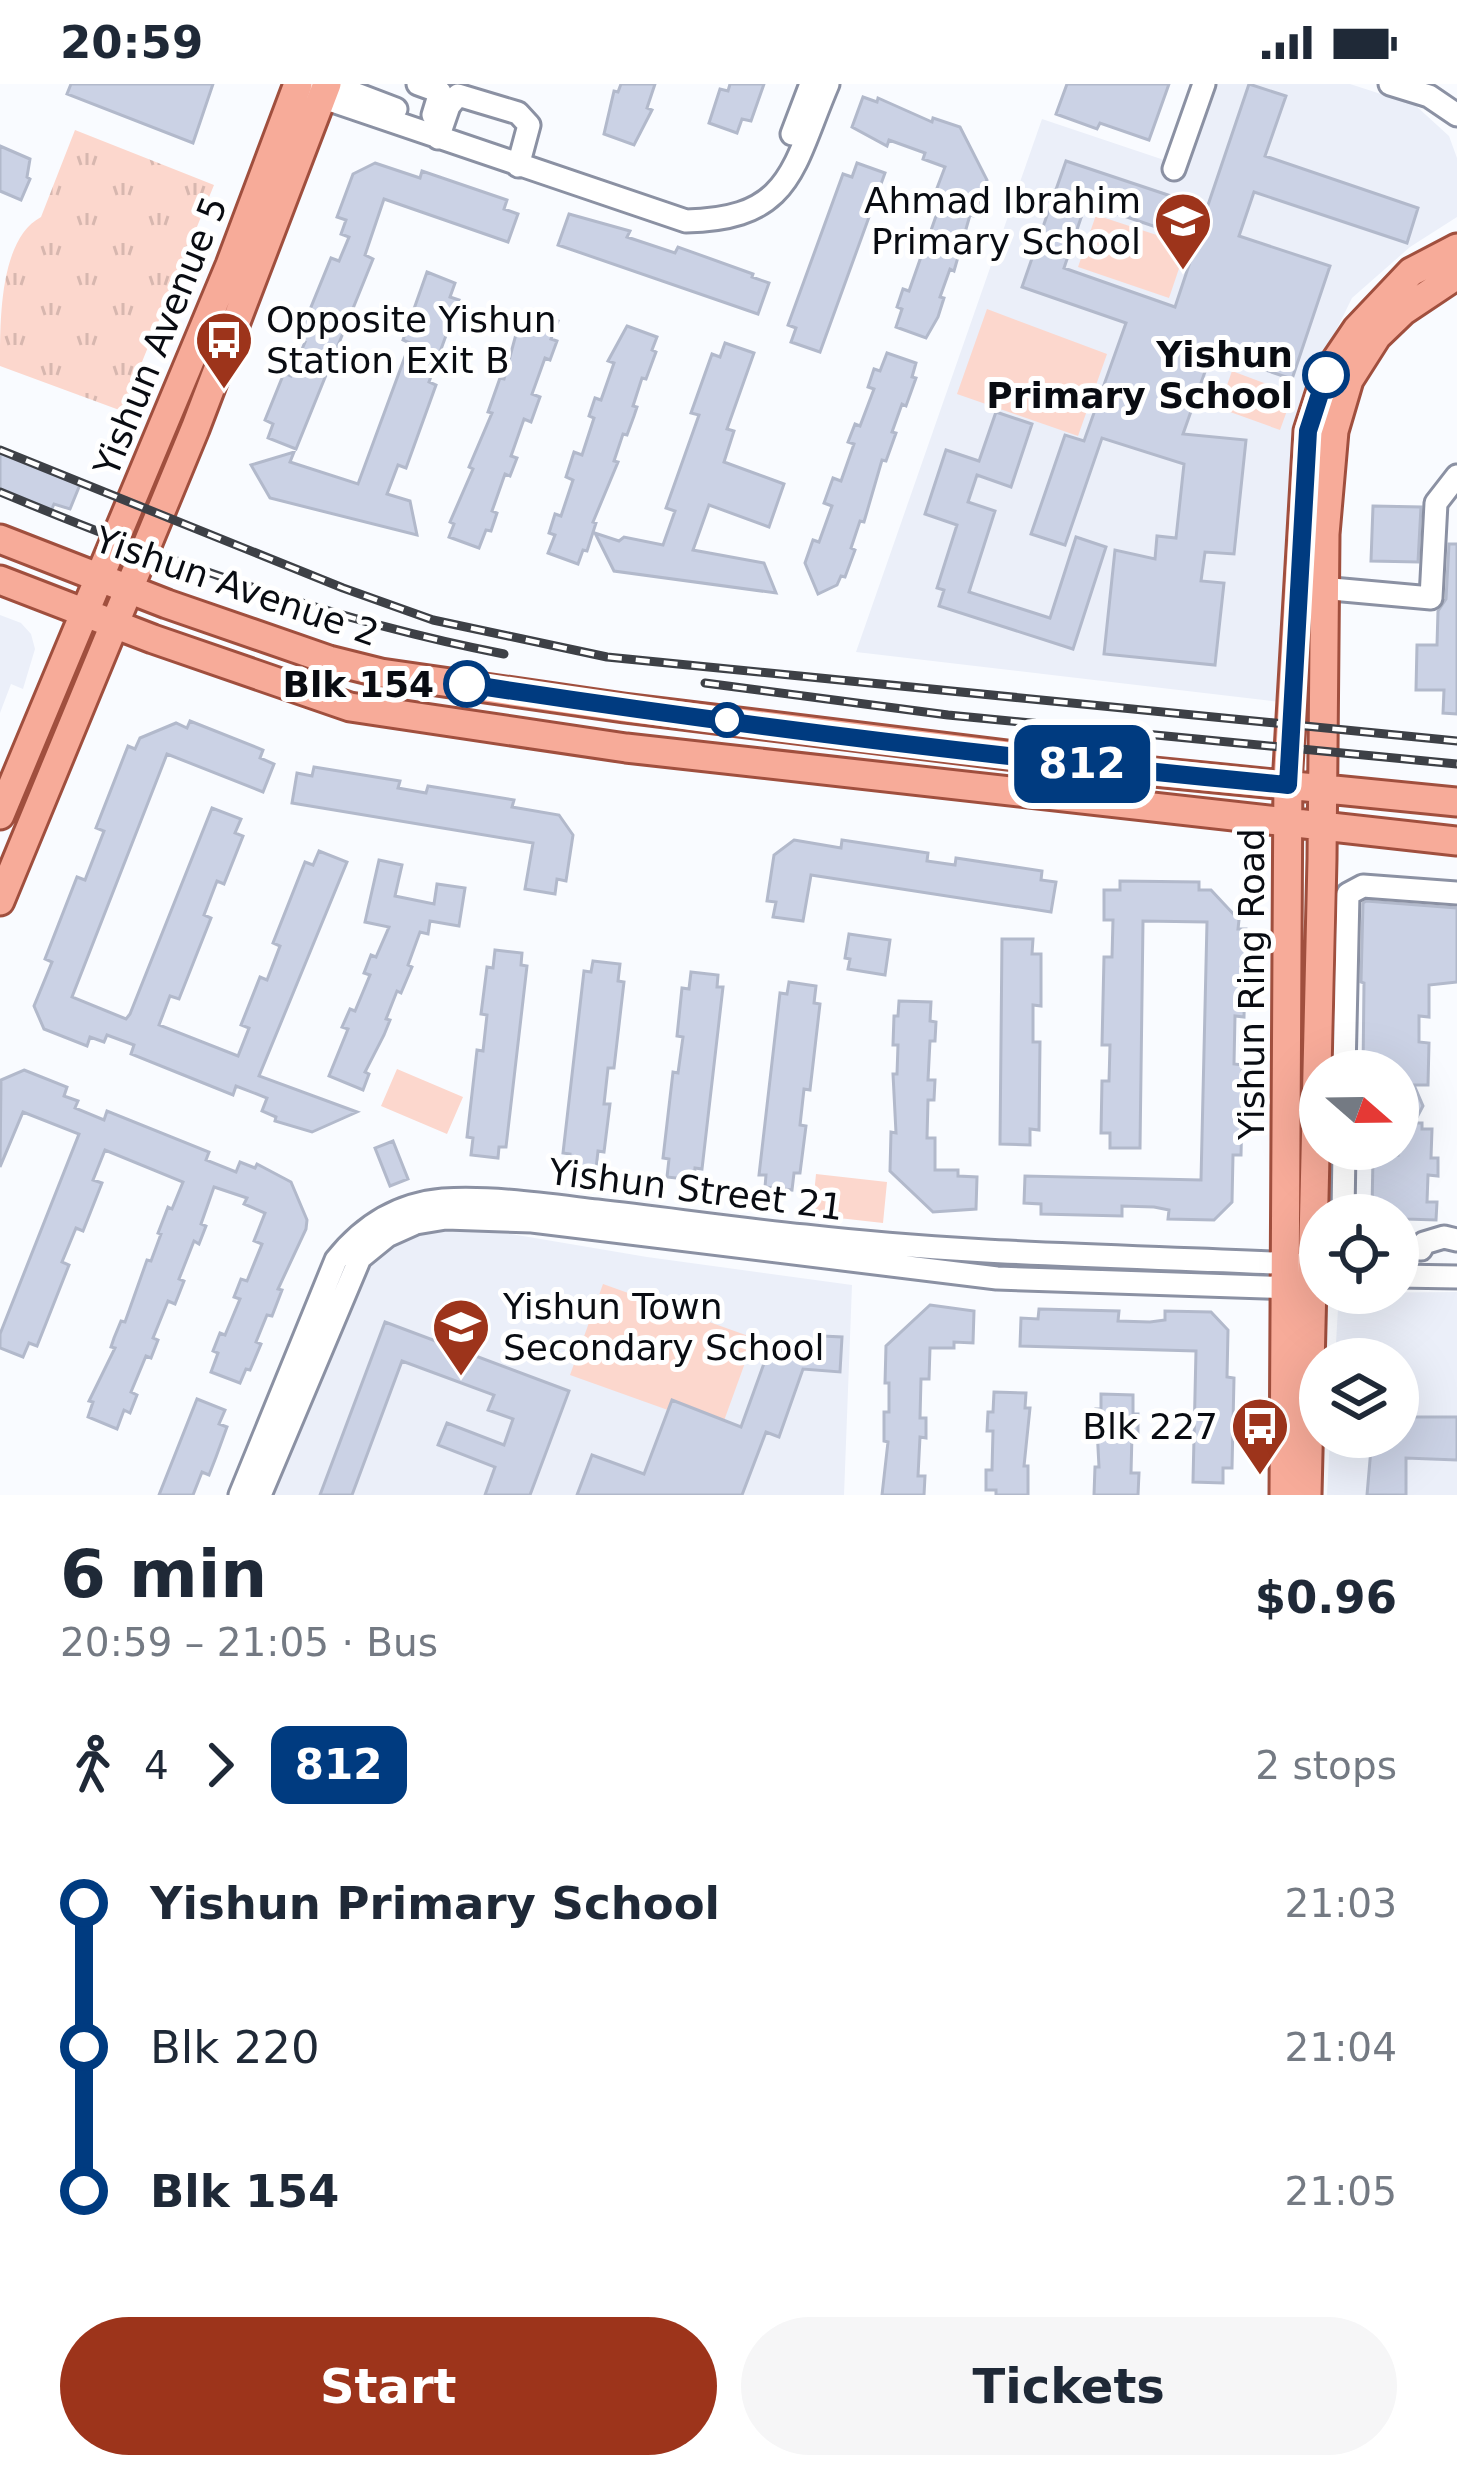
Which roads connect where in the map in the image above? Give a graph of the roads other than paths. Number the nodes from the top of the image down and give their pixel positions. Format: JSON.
{"nodes":[{"id":1,"x":811,"y":84,"type":"edge"},
{"id":2,"x":828,"y":84,"type":"edge"},
{"id":3,"x":1204,"y":84,"type":"edge"},
{"id":4,"x":1390,"y":84,"type":"edge"},
{"id":5,"x":1435,"y":84,"type":"edge"},
{"id":6,"x":314,"y":88,"type":"edge"},
{"id":7,"x":429,"y":88,"type":"edge"},
{"id":8,"x":1457,"y":95,"type":"edge"},
{"id":9,"x":1457,"y":115,"type":"edge"},
{"id":10,"x":437,"y":129,"type":"junction"},
{"id":11,"x":520,"y":159,"type":"junction"},
{"id":12,"x":1174,"y":169,"type":"dead end"},
{"id":13,"x":556,"y":172,"type":"junction"},
{"id":14,"x":1457,"y":248,"type":"edge"},
{"id":15,"x":1457,"y":275,"type":"edge"},
{"id":16,"x":1457,"y":476,"type":"edge"},
{"id":17,"x":0,"y":539,"type":"edge"},
{"id":18,"x":100,"y":578,"type":"junction"},
{"id":19,"x":0,"y":580,"type":"edge"},
{"id":20,"x":1311,"y":587,"type":"junction"},
{"id":21,"x":130,"y":590,"type":"junction"},
{"id":22,"x":85,"y":614,"type":"junction"},
{"id":23,"x":115,"y":625,"type":"junction"},
{"id":24,"x":381,"y":673,"type":"junction"},
{"id":25,"x":430,"y":720,"type":"junction"},
{"id":26,"x":11,"y":763,"type":"edge"},
{"id":27,"x":1288,"y":785,"type":"junction"},
{"id":28,"x":1322,"y":789,"type":"junction"},
{"id":29,"x":1457,"y":802,"type":"edge"},
{"id":30,"x":0,"y":815,"type":"edge"},
{"id":31,"x":1288,"y":823,"type":"junction"},
{"id":32,"x":1321,"y":827,"type":"junction"},
{"id":33,"x":1457,"y":841,"type":"edge"},
{"id":34,"x":1457,"y":893,"type":"edge"},
{"id":35,"x":0,"y":901,"type":"edge"},
{"id":36,"x":1344,"y":1050,"type":"edge"},
{"id":37,"x":1302,"y":1194,"type":"edge"},
{"id":38,"x":1308,"y":1194,"type":"edge"},
{"id":39,"x":532,"y":1212,"type":"junction"},
{"id":40,"x":1457,"y":1240,"type":"edge"},
{"id":41,"x":827,"y":1248,"type":"junction"},
{"id":42,"x":1421,"y":1249,"type":"joint"},
{"id":43,"x":1419,"y":1254,"type":"edge"},
{"id":44,"x":1000,"y":1255,"type":"junction"},
{"id":45,"x":1299,"y":1276,"type":"edge"},
{"id":46,"x":1299,"y":1276,"type":"edge"},
{"id":47,"x":1419,"y":1276,"type":"edge"},
{"id":48,"x":1457,"y":1277,"type":"edge"},
{"id":49,"x":997,"y":1278,"type":"junction"},
{"id":50,"x":1301,"y":1314,"type":"edge"},
{"id":51,"x":1305,"y":1314,"type":"edge"},
{"id":52,"x":240,"y":1495,"type":"edge"},
{"id":53,"x":260,"y":1495,"type":"edge"},
{"id":54,"x":1284,"y":1495,"type":"edge"},
{"id":55,"x":1307,"y":1495,"type":"edge"}],
"edges":[{"from":1,"to":13,"type":"street"},
{"from":2,"to":13,"type":"street"},
{"from":3,"to":12,"type":"street"},
{"from":4,"to":9,"type":"street"},
{"from":5,"to":8,"type":"street"},
{"from":6,"to":10,"type":"street"},
{"from":6,"to":18,"type":"main road","name":"Yishun Avenue 5"},
{"from":6,"to":21,"type":"main road","name":"Yishun Avenue 5"},
{"from":7,"to":10,"type":"street"},
{"from":10,"to":11,"type":"street"},
{"from":10,"to":11,"type":"street"},
{"from":11,"to":13,"type":"street"},
{"from":14,"to":20,"type":"main road","name":"Yishun Ring Road"},
{"from":15,"to":20,"type":"main road","name":"Yishun Ring Road"},
{"from":16,"to":20,"type":"street"},
{"from":17,"to":18,"type":"main road","name":"Yishun Avenue 2"},
{"from":18,"to":21,"type":"main road","name":"Yishun Avenue 2"},
{"from":18,"to":22,"type":"main road","name":"Yishun Avenue 5"},
{"from":19,"to":22,"type":"main road","name":"Yishun Avenue 2"},
{"from":20,"to":27,"type":"main road","name":"Yishun Ring Road"},
{"from":20,"to":28,"type":"main road","name":"Yishun Ring Road"},
{"from":21,"to":23,"type":"main road","name":"Yishun Avenue 5"},
{"from":21,"to":24,"type":"main road","name":"Yishun Avenue 2"},
{"from":22,"to":23,"type":"main road","name":"Yishun Avenue 2"},
{"from":22,"to":26,"type":"main road","name":"Yishun Avenue 5"},
{"from":23,"to":25,"type":"main road","name":"Yishun Avenue 2"},
{"from":23,"to":35,"type":"main road","name":"Yishun Avenue 5"},
{"from":24,"to":25,"type":"main road"},
{"from":24,"to":27,"type":"main road","name":"Yishun Avenue 2"},
{"from":25,"to":31,"type":"main road","name":"Yishun Avenue 2"},
{"from":26,"to":30,"type":"main road","name":"Yishun Avenue 5"},
{"from":27,"to":28,"type":"main road","name":"Yishun Avenue 2"},
{"from":27,"to":31,"type":"main road","name":"Yishun Ring Road"},
{"from":28,"to":29,"type":"main road","name":"Yishun Avenue 2"},
{"from":28,"to":32,"type":"main road","name":"Yishun Ring Road"},
{"from":31,"to":32,"type":"main road","name":"Yishun Avenue 2"},
{"from":31,"to":37,"type":"main road","name":"Yishun Ring Road"},
{"from":32,"to":33,"type":"main road","name":"Yishun Avenue 2"},
{"from":32,"to":38,"type":"main road","name":"Yishun Ring Road"},
{"from":34,"to":36,"type":"street"},
{"from":39,"to":41,"type":"street","name":"Yishun Street 21"},
{"from":39,"to":52,"type":"street","name":"Yishun Street 21"},
{"from":39,"to":53,"type":"street","name":"Yishun Street 21"},
{"from":40,"to":42,"type":"street"},
{"from":41,"to":44,"type":"street","name":"Yishun Street 21"},
{"from":41,"to":49,"type":"street","name":"Yishun Street 21"},
{"from":42,"to":43,"type":"street"},
{"from":44,"to":45,"type":"street","name":"Yishun Street 21"},
{"from":44,"to":49,"type":"street"},
{"from":46,"to":49,"type":"street","name":"Yishun Street 21"},
{"from":47,"to":48,"type":"street"},
{"from":50,"to":54,"type":"main road","name":"Yishun Ring Road"},
{"from":51,"to":55,"type":"main road","name":"Yishun Ring Road"}]}
